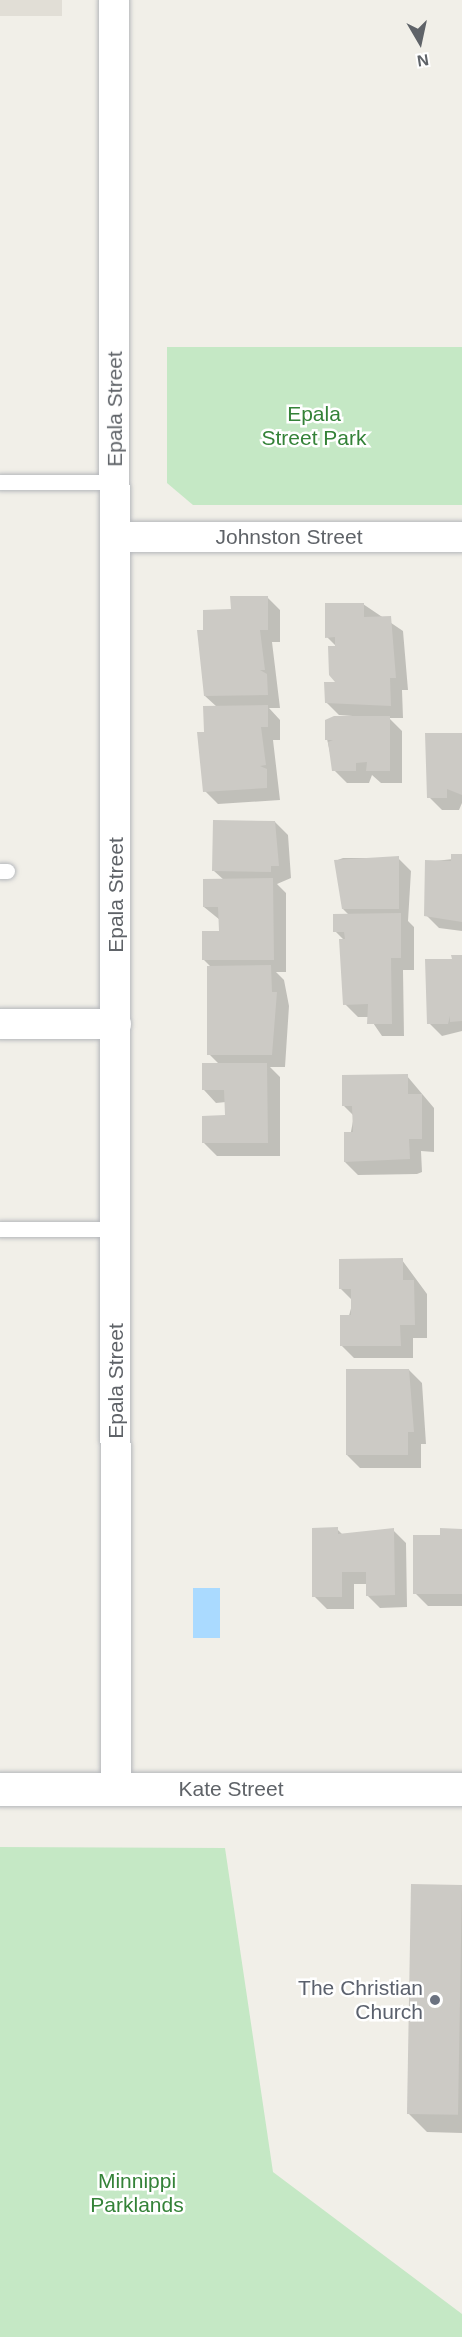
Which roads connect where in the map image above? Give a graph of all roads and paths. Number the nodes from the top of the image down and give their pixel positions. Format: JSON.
{"nodes":[{"id":1,"x":114,"y":0,"type":"edge"},
{"id":2,"x":0,"y":482,"type":"edge"},
{"id":3,"x":116,"y":482,"type":"junction"},
{"id":4,"x":116,"y":537,"type":"junction"},
{"id":5,"x":462,"y":537,"type":"edge"},
{"id":6,"x":0,"y":1024,"type":"edge"},
{"id":7,"x":116,"y":1024,"type":"junction"},
{"id":8,"x":0,"y":1229,"type":"edge"},
{"id":9,"x":116,"y":1229,"type":"junction"},
{"id":10,"x":0,"y":1789,"type":"edge"},
{"id":11,"x":116,"y":1789,"type":"junction"},
{"id":12,"x":462,"y":1789,"type":"edge"}],
"edges":[{"from":1,"to":3,"type":"street","name":"Epala Street"},
{"from":2,"to":3,"type":"lane"},
{"from":3,"to":4,"type":"street","name":"Epala Street"},
{"from":4,"to":5,"type":"street","name":"Johnston Street"},
{"from":4,"to":7,"type":"street","name":"Epala Street"},
{"from":6,"to":7,"type":"street"},
{"from":7,"to":9,"type":"street","name":"Epala Street"},
{"from":8,"to":9,"type":"lane"},
{"from":9,"to":11,"type":"street","name":"Epala Street"},
{"from":10,"to":11,"type":"street","name":"Kate Street"},
{"from":11,"to":12,"type":"street","name":"Kate Street"}]}
